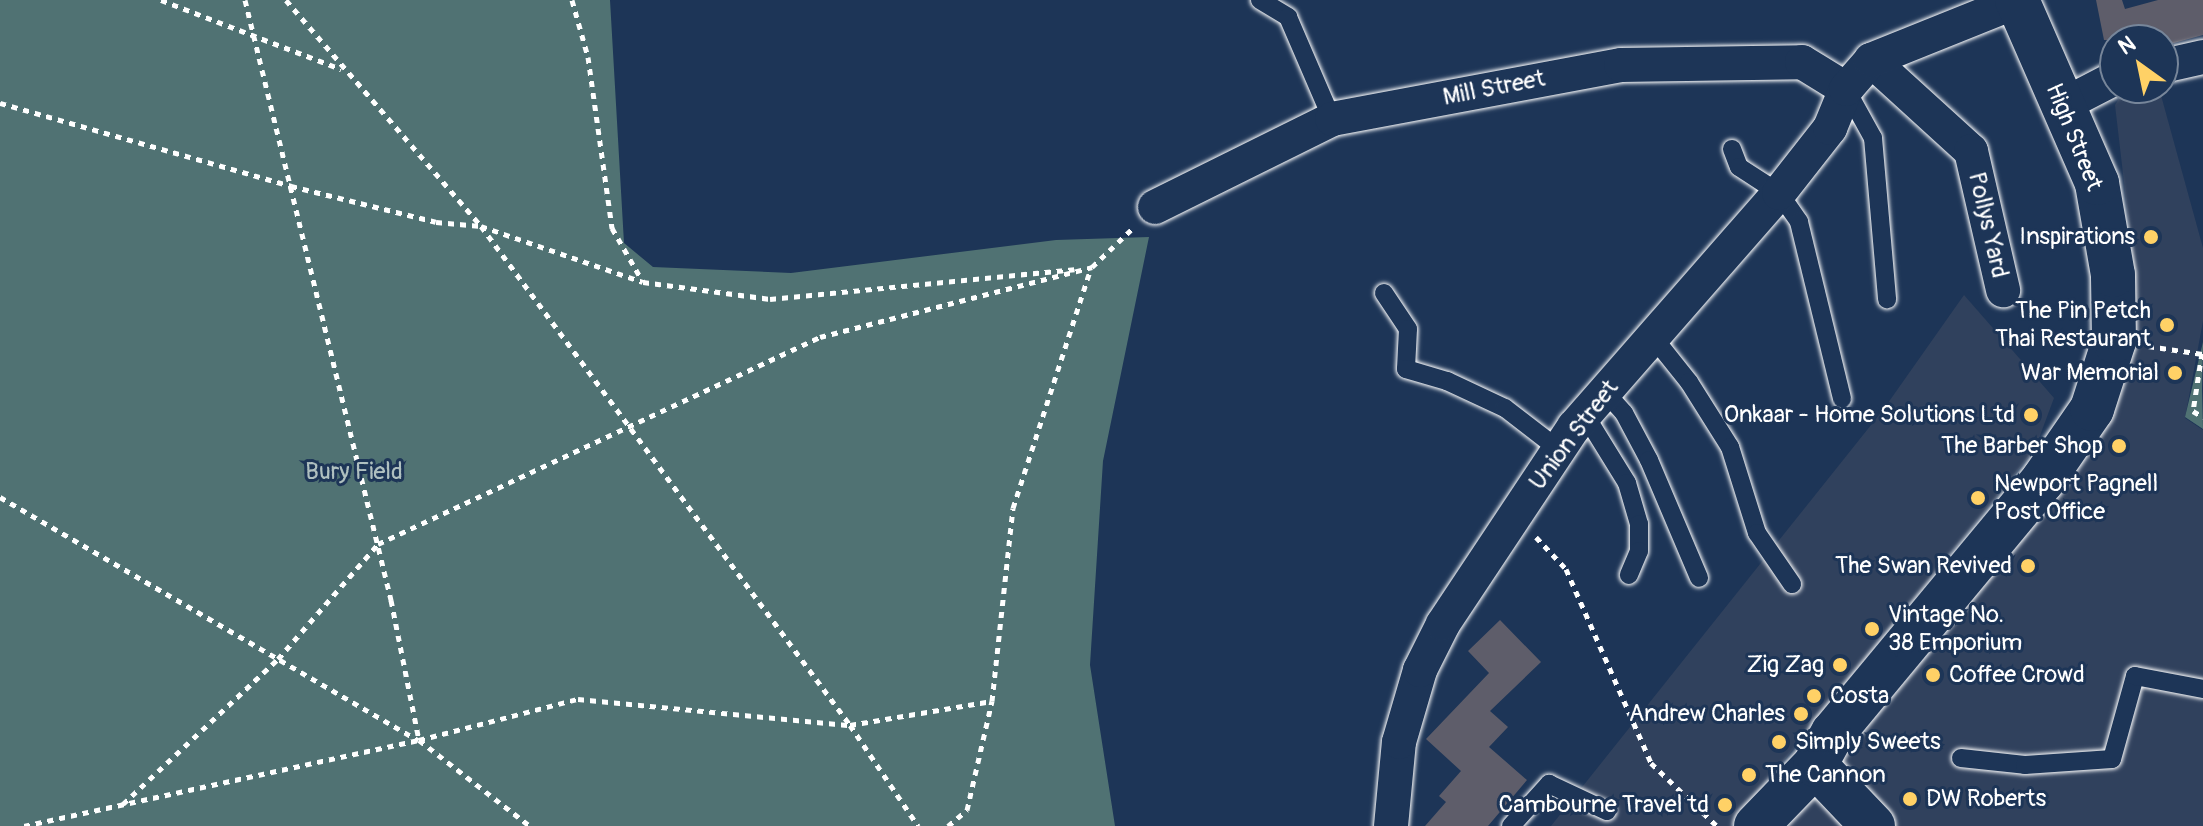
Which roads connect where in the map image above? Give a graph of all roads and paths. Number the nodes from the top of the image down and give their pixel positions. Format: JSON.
{"nodes":[{"id":1,"x":161,"y":0,"type":"edge"},
{"id":2,"x":245,"y":0,"type":"edge"},
{"id":3,"x":286,"y":0,"type":"edge"},
{"id":4,"x":572,"y":0,"type":"edge"},
{"id":5,"x":1260,"y":0,"type":"edge"},
{"id":6,"x":2018,"y":1,"type":"edge"},
{"id":7,"x":254,"y":36,"type":"junction"},
{"id":8,"x":2203,"y":57,"type":"edge"},
{"id":9,"x":1871,"y":60,"type":"junction"},
{"id":10,"x":2179,"y":62,"type":"edge"},
{"id":11,"x":342,"y":70,"type":"junction"},
{"id":12,"x":2099,"y":86,"type":"edge"},
{"id":13,"x":1846,"y":89,"type":"junction"},
{"id":14,"x":0,"y":103,"type":"edge"},
{"id":15,"x":2063,"y":105,"type":"junction"},
{"id":16,"x":1332,"y":119,"type":"junction"},
{"id":17,"x":1732,"y":149,"type":"dead end"},
{"id":18,"x":291,"y":186,"type":"junction"},
{"id":19,"x":1769,"y":202,"type":"junction"},
{"id":20,"x":1155,"y":207,"type":"dead end"},
{"id":21,"x":481,"y":226,"type":"junction"},
{"id":22,"x":1121,"y":240,"type":"dead end"},
{"id":23,"x":1092,"y":267,"type":"junction"},
{"id":24,"x":643,"y":282,"type":"junction"},
{"id":25,"x":2003,"y":290,"type":"dead end"},
{"id":26,"x":1384,"y":293,"type":"dead end"},
{"id":27,"x":1887,"y":299,"type":"dead end"},
{"id":28,"x":1653,"y":337,"type":"junction"},
{"id":29,"x":2114,"y":341,"type":"junction"},
{"id":30,"x":2203,"y":353,"type":"edge"},
{"id":31,"x":1842,"y":399,"type":"dead end"},
{"id":32,"x":1595,"y":404,"type":"junction"},
{"id":33,"x":2203,"y":417,"type":"edge"},
{"id":34,"x":629,"y":430,"type":"junction"},
{"id":35,"x":1558,"y":449,"type":"junction"},
{"id":36,"x":0,"y":497,"type":"edge"},
{"id":37,"x":1515,"y":514,"type":"junction"},
{"id":38,"x":378,"y":544,"type":"junction"},
{"id":39,"x":1629,"y":575,"type":"dead end"},
{"id":40,"x":1699,"y":578,"type":"dead end"},
{"id":41,"x":1792,"y":584,"type":"dead end"},
{"id":42,"x":278,"y":659,"type":"junction"},
{"id":43,"x":2203,"y":689,"type":"edge"},
{"id":44,"x":992,"y":701,"type":"junction"},
{"id":45,"x":850,"y":725,"type":"junction"},
{"id":46,"x":419,"y":740,"type":"junction"},
{"id":47,"x":1961,"y":758,"type":"dead end"},
{"id":48,"x":1815,"y":765,"type":"junction"},
{"id":49,"x":123,"y":804,"type":"junction"},
{"id":50,"x":1607,"y":811,"type":"dead end"},
{"id":51,"x":24,"y":826,"type":"edge"},
{"id":52,"x":530,"y":826,"type":"edge"},
{"id":53,"x":918,"y":826,"type":"edge"},
{"id":54,"x":948,"y":826,"type":"edge"},
{"id":55,"x":1391,"y":826,"type":"edge"},
{"id":56,"x":1511,"y":826,"type":"edge"},
{"id":57,"x":1717,"y":826,"type":"edge"},
{"id":58,"x":1756,"y":826,"type":"edge"},
{"id":59,"x":1873,"y":826,"type":"edge"}],
"edges":[{"from":1,"to":7,"type":"path"},
{"from":2,"to":7,"type":"path"},
{"from":3,"to":11,"type":"path"},
{"from":4,"to":24,"type":"path"},
{"from":5,"to":16,"type":"lane"},
{"from":6,"to":9,"type":"street"},
{"from":6,"to":15,"type":"main road","name":"High Street"},
{"from":7,"to":11,"type":"path"},
{"from":7,"to":18,"type":"path"},
{"from":8,"to":10,"type":"street"},
{"from":9,"to":13,"type":"street","name":"Union Street"},
{"from":9,"to":25,"type":"street","name":"Pollys Yard"},
{"from":11,"to":21,"type":"path"},
{"from":12,"to":15,"type":"street"},
{"from":13,"to":16,"type":"street","name":"Mill Street"},
{"from":13,"to":19,"type":"street","name":"Union Street"},
{"from":13,"to":27,"type":"lane"},
{"from":14,"to":18,"type":"path"},
{"from":15,"to":29,"type":"main road","name":"High Street"},
{"from":16,"to":20,"type":"street","name":"Mill Street"},
{"from":17,"to":19,"type":"lane"},
{"from":18,"to":21,"type":"path"},
{"from":18,"to":38,"type":"path"},
{"from":19,"to":28,"type":"street","name":"Union Street"},
{"from":19,"to":31,"type":"lane"},
{"from":21,"to":24,"type":"path"},
{"from":21,"to":34,"type":"path"},
{"from":22,"to":23,"type":"path"},
{"from":23,"to":24,"type":"path"},
{"from":23,"to":34,"type":"path"},
{"from":23,"to":44,"type":"path"},
{"from":26,"to":35,"type":"lane"},
{"from":28,"to":32,"type":"street","name":"Union Street"},
{"from":28,"to":41,"type":"lane"},
{"from":29,"to":30,"type":"path"},
{"from":29,"to":48,"type":"main road","name":"High Street"},
{"from":30,"to":33,"type":"path"},
{"from":32,"to":35,"type":"street","name":"Union Street"},
{"from":32,"to":39,"type":"lane"},
{"from":32,"to":40,"type":"lane"},
{"from":34,"to":38,"type":"path"},
{"from":34,"to":45,"type":"path"},
{"from":35,"to":37,"type":"street","name":"Union Street"},
{"from":36,"to":42,"type":"path"},
{"from":37,"to":55,"type":"street","name":"Union Street"},
{"from":37,"to":57,"type":"path"},
{"from":38,"to":42,"type":"path"},
{"from":38,"to":46,"type":"path"},
{"from":42,"to":46,"type":"path"},
{"from":42,"to":49,"type":"path"},
{"from":43,"to":47,"type":"lane"},
{"from":44,"to":45,"type":"path"},
{"from":44,"to":54,"type":"path"},
{"from":45,"to":46,"type":"path"},
{"from":45,"to":53,"type":"path"},
{"from":46,"to":49,"type":"path"},
{"from":46,"to":52,"type":"path"},
{"from":48,"to":58,"type":"main road","name":"High Street"},
{"from":48,"to":59,"type":"main road"},
{"from":49,"to":51,"type":"path"},
{"from":50,"to":56,"type":"lane"}]}
